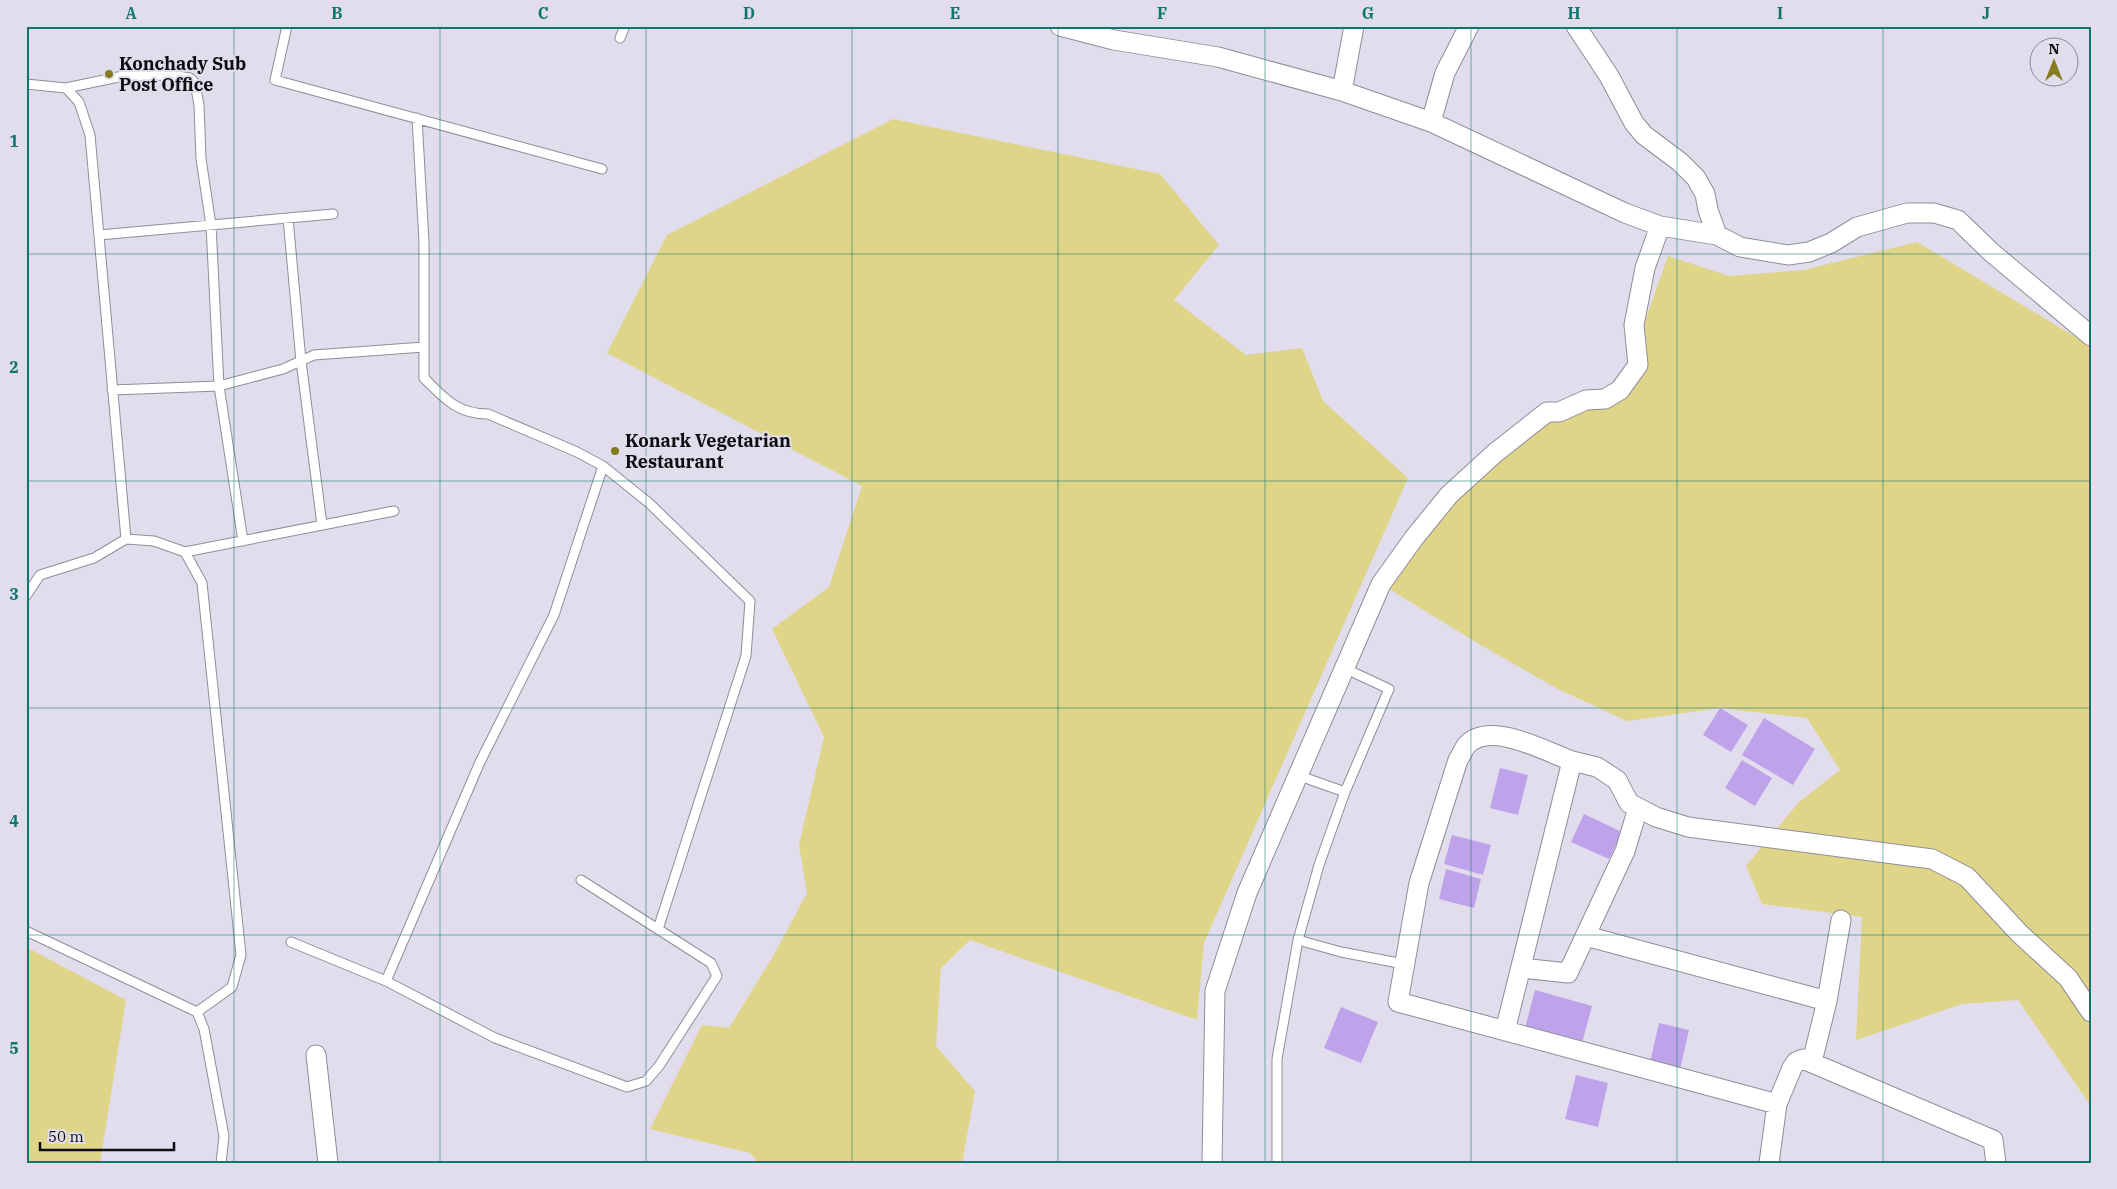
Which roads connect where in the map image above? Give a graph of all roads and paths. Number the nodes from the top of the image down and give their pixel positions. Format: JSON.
{"nodes":[{"id":1,"x":287,"y":26,"type":"edge"},
{"id":2,"x":625,"y":26,"type":"edge"},
{"id":3,"x":1060,"y":26,"type":"edge"},
{"id":4,"x":1354,"y":26,"type":"edge"},
{"id":5,"x":1469,"y":26,"type":"edge"},
{"id":6,"x":1576,"y":26,"type":"edge"},
{"id":7,"x":620,"y":38,"type":"dead end"},
{"id":8,"x":26,"y":84,"type":"edge"},
{"id":9,"x":66,"y":88,"type":"junction"},
{"id":10,"x":1342,"y":91,"type":"junction"},
{"id":11,"x":416,"y":118,"type":"junction"},
{"id":12,"x":1431,"y":122,"type":"junction"},
{"id":13,"x":602,"y":169,"type":"dead end"},
{"id":14,"x":333,"y":214,"type":"dead end"},
{"id":15,"x":288,"y":218,"type":"junction"},
{"id":16,"x":211,"y":225,"type":"junction"},
{"id":17,"x":1660,"y":226,"type":"junction"},
{"id":18,"x":99,"y":235,"type":"junction"},
{"id":19,"x":1717,"y":235,"type":"junction"},
{"id":20,"x":2091,"y":336,"type":"edge"},
{"id":21,"x":424,"y":347,"type":"junction"},
{"id":22,"x":301,"y":361,"type":"junction"},
{"id":23,"x":219,"y":386,"type":"junction"},
{"id":24,"x":112,"y":390,"type":"junction"},
{"id":25,"x":603,"y":466,"type":"junction"},
{"id":26,"x":394,"y":512,"type":"dead end"},
{"id":27,"x":322,"y":525,"type":"junction"},
{"id":28,"x":126,"y":539,"type":"junction"},
{"id":29,"x":243,"y":540,"type":"junction"},
{"id":30,"x":185,"y":552,"type":"junction"},
{"id":31,"x":26,"y":596,"type":"edge"},
{"id":32,"x":1344,"y":668,"type":"junction"},
{"id":33,"x":1572,"y":761,"type":"junction"},
{"id":34,"x":1297,"y":775,"type":"junction"},
{"id":35,"x":1345,"y":792,"type":"junction"},
{"id":36,"x":1638,"y":808,"type":"junction"},
{"id":37,"x":581,"y":880,"type":"dead end"},
{"id":38,"x":1841,"y":920,"type":"dead end"},
{"id":39,"x":658,"y":929,"type":"junction"},
{"id":40,"x":26,"y":931,"type":"edge"},
{"id":41,"x":1586,"y":936,"type":"junction"},
{"id":42,"x":1298,"y":940,"type":"junction"},
{"id":43,"x":291,"y":942,"type":"dead end"},
{"id":44,"x":1404,"y":964,"type":"junction"},
{"id":45,"x":1521,"y":968,"type":"junction"},
{"id":46,"x":386,"y":981,"type":"junction"},
{"id":47,"x":1827,"y":1001,"type":"junction"},
{"id":48,"x":197,"y":1012,"type":"junction"},
{"id":49,"x":2091,"y":1012,"type":"edge"},
{"id":50,"x":1505,"y":1031,"type":"junction"},
{"id":51,"x":316,"y":1055,"type":"dead end"},
{"id":52,"x":1812,"y":1062,"type":"junction"},
{"id":53,"x":1777,"y":1104,"type":"junction"},
{"id":54,"x":221,"y":1163,"type":"edge"},
{"id":55,"x":328,"y":1163,"type":"edge"},
{"id":56,"x":1212,"y":1163,"type":"edge"},
{"id":57,"x":1277,"y":1163,"type":"edge"},
{"id":58,"x":1769,"y":1163,"type":"edge"},
{"id":59,"x":1996,"y":1163,"type":"edge"}],
"edges":[{"from":1,"to":11,"type":"lane"},
{"from":2,"to":7,"type":"lane"},
{"from":3,"to":10,"type":"street"},
{"from":4,"to":10,"type":"street"},
{"from":5,"to":12,"type":"street"},
{"from":6,"to":19,"type":"street"},
{"from":8,"to":9,"type":"lane"},
{"from":9,"to":16,"type":"lane"},
{"from":9,"to":18,"type":"lane"},
{"from":10,"to":12,"type":"street"},
{"from":11,"to":13,"type":"lane"},
{"from":11,"to":21,"type":"lane"},
{"from":12,"to":17,"type":"street"},
{"from":14,"to":15,"type":"lane"},
{"from":15,"to":16,"type":"lane"},
{"from":15,"to":22,"type":"lane"},
{"from":16,"to":18,"type":"lane"},
{"from":16,"to":23,"type":"lane"},
{"from":17,"to":19,"type":"street"},
{"from":17,"to":32,"type":"street"},
{"from":18,"to":24,"type":"lane"},
{"from":19,"to":20,"type":"street"},
{"from":21,"to":22,"type":"lane"},
{"from":21,"to":25,"type":"lane"},
{"from":22,"to":23,"type":"lane"},
{"from":22,"to":27,"type":"lane"},
{"from":23,"to":24,"type":"lane"},
{"from":23,"to":29,"type":"lane"},
{"from":24,"to":28,"type":"lane"},
{"from":25,"to":39,"type":"lane"},
{"from":25,"to":46,"type":"lane"},
{"from":26,"to":27,"type":"lane"},
{"from":27,"to":29,"type":"lane"},
{"from":28,"to":30,"type":"lane"},
{"from":28,"to":31,"type":"lane"},
{"from":29,"to":30,"type":"lane"},
{"from":30,"to":48,"type":"lane"},
{"from":32,"to":34,"type":"street"},
{"from":32,"to":35,"type":"lane"},
{"from":33,"to":36,"type":"street"},
{"from":33,"to":44,"type":"street"},
{"from":33,"to":45,"type":"street"},
{"from":34,"to":35,"type":"lane"},
{"from":34,"to":56,"type":"street"},
{"from":35,"to":42,"type":"lane"},
{"from":36,"to":41,"type":"street"},
{"from":36,"to":49,"type":"street"},
{"from":37,"to":39,"type":"lane"},
{"from":38,"to":47,"type":"street"},
{"from":39,"to":46,"type":"lane"},
{"from":40,"to":48,"type":"lane"},
{"from":41,"to":45,"type":"street"},
{"from":41,"to":47,"type":"street"},
{"from":42,"to":44,"type":"lane"},
{"from":42,"to":57,"type":"lane"},
{"from":43,"to":46,"type":"lane"},
{"from":44,"to":50,"type":"street"},
{"from":45,"to":50,"type":"street"},
{"from":47,"to":52,"type":"street"},
{"from":48,"to":54,"type":"lane"},
{"from":50,"to":53,"type":"street"},
{"from":51,"to":55,"type":"street"},
{"from":52,"to":53,"type":"street"},
{"from":52,"to":59,"type":"street"},
{"from":53,"to":58,"type":"street"}]}
